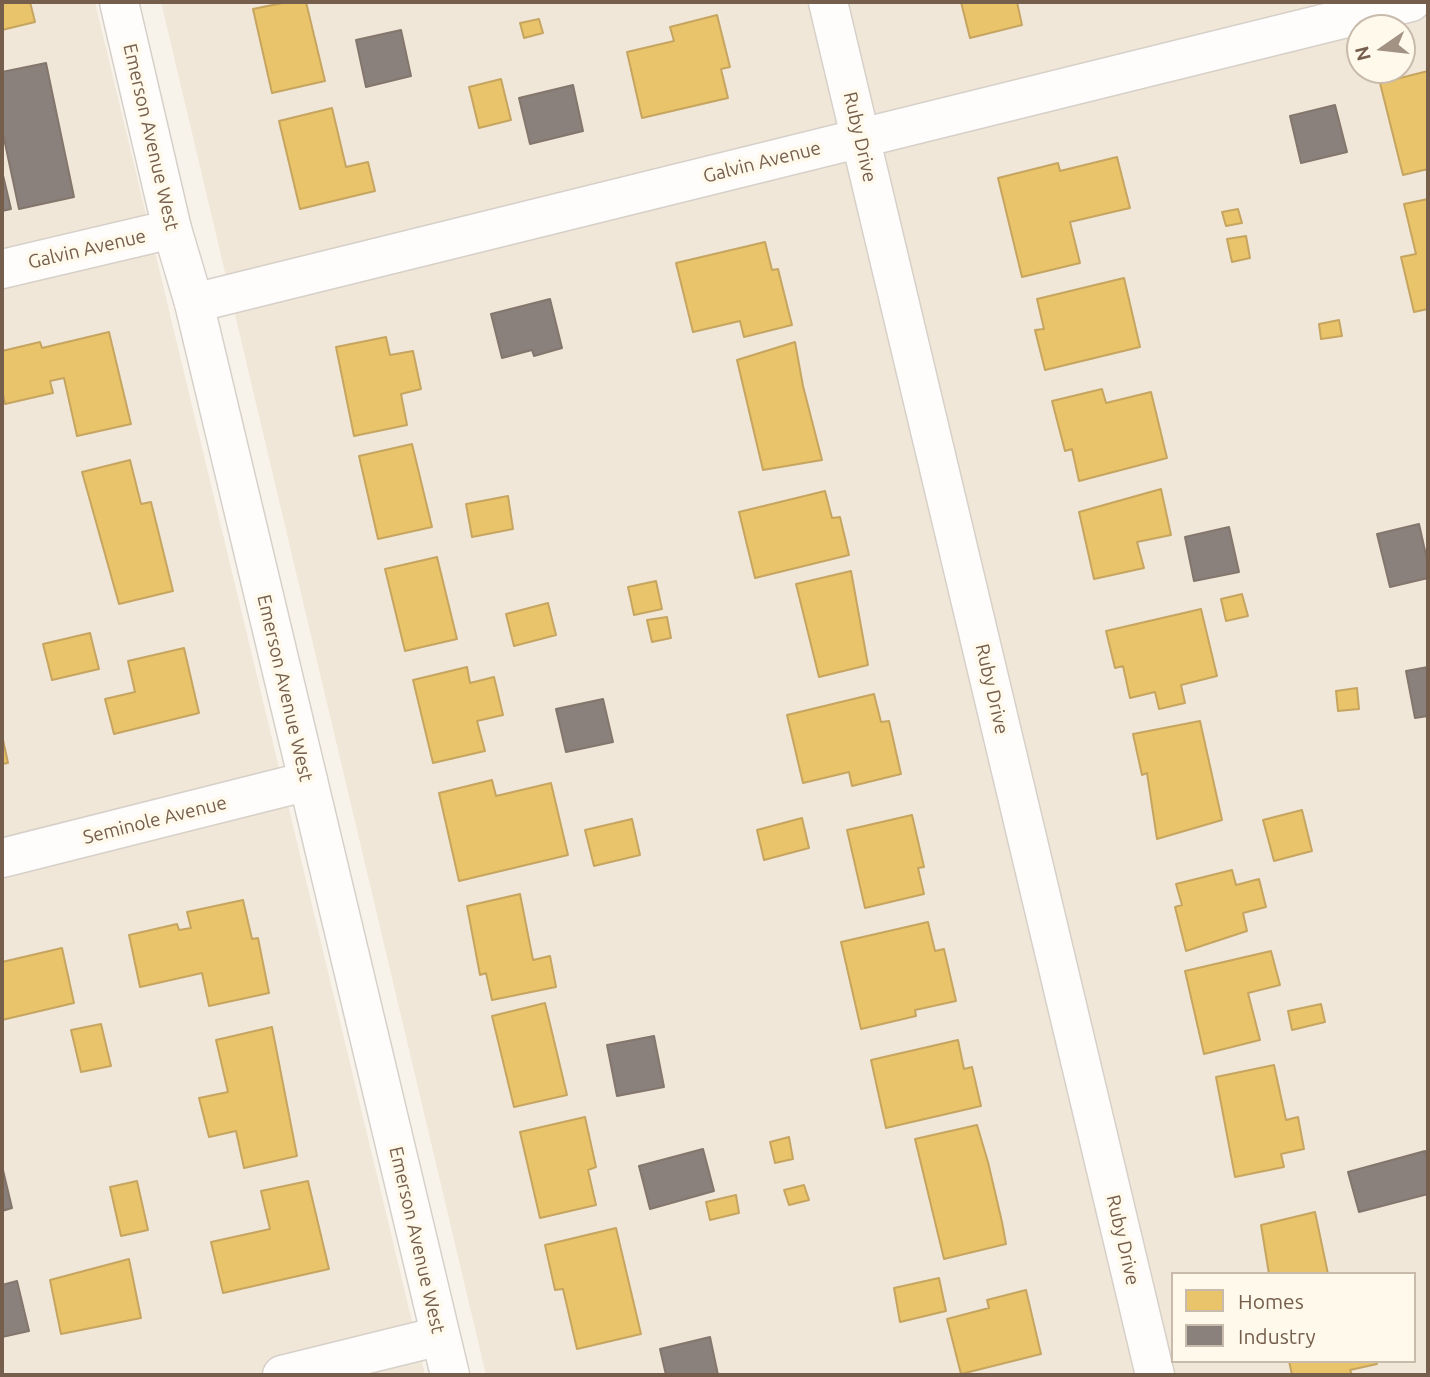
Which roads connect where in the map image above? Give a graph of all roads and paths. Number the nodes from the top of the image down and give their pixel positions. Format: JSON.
{"nodes":[{"id":1,"x":119,"y":2,"type":"edge"},
{"id":2,"x":828,"y":2,"type":"edge"},
{"id":3,"x":1411,"y":2,"type":"edge"},
{"id":4,"x":860,"y":138,"type":"junction"},
{"id":5,"x":172,"y":229,"type":"junction"},
{"id":6,"x":2,"y":269,"type":"edge"},
{"id":7,"x":194,"y":303,"type":"junction"},
{"id":8,"x":307,"y":781,"type":"junction"},
{"id":9,"x":2,"y":858,"type":"edge"},
{"id":10,"x":440,"y":1336,"type":"junction"},
{"id":11,"x":282,"y":1375,"type":"edge"},
{"id":12,"x":450,"y":1375,"type":"edge"},
{"id":13,"x":1156,"y":1375,"type":"edge"}],
"edges":[{"from":1,"to":5,"type":"street","name":"Emerson Avenue West"},
{"from":2,"to":4,"type":"street","name":"Ruby Drive"},
{"from":3,"to":4,"type":"street","name":"Galvin Avenue"},
{"from":4,"to":7,"type":"street","name":"Galvin Avenue"},
{"from":4,"to":13,"type":"street","name":"Ruby Drive"},
{"from":5,"to":6,"type":"street","name":"Galvin Avenue"},
{"from":5,"to":7,"type":"street","name":"Emerson Avenue West"},
{"from":7,"to":8,"type":"street","name":"Emerson Avenue West"},
{"from":8,"to":9,"type":"street","name":"Seminole Avenue"},
{"from":8,"to":10,"type":"street","name":"Emerson Avenue West"},
{"from":10,"to":11,"type":"street"},
{"from":10,"to":12,"type":"street","name":"Emerson Avenue West"}]}
